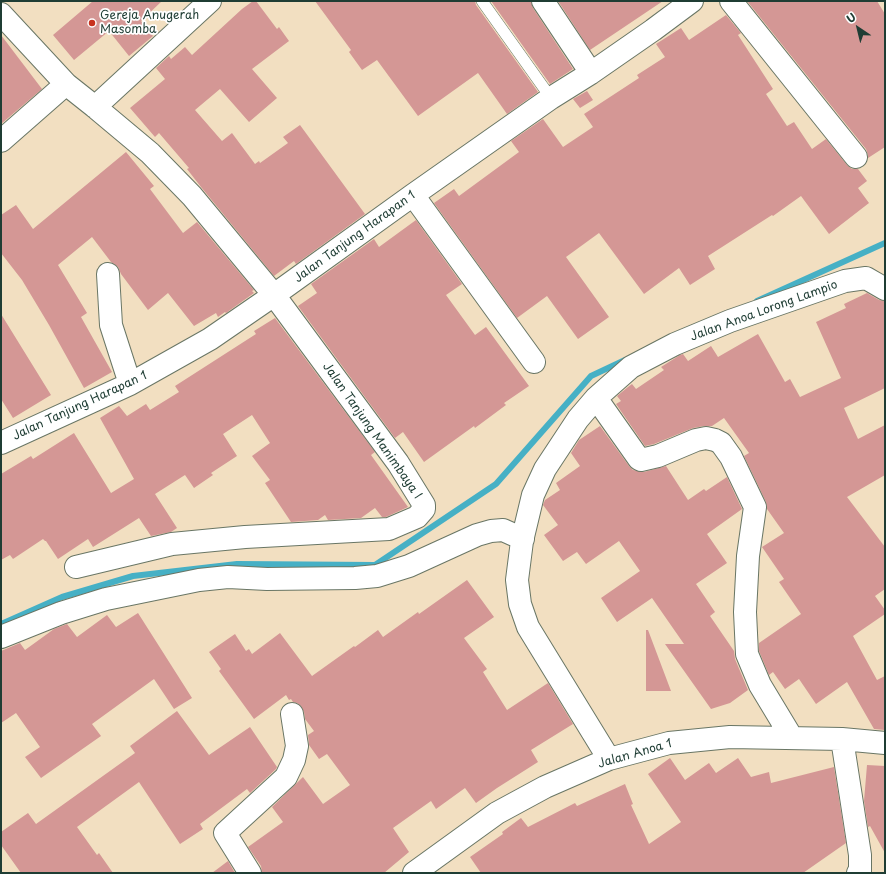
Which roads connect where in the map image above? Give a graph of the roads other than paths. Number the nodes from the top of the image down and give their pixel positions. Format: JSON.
{"nodes":[{"id":1,"x":210,"y":1,"type":"edge"},
{"id":2,"x":482,"y":1,"type":"edge"},
{"id":3,"x":544,"y":1,"type":"edge"},
{"id":4,"x":692,"y":1,"type":"edge"},
{"id":5,"x":731,"y":1,"type":"edge"},
{"id":6,"x":1,"y":14,"type":"edge"},
{"id":7,"x":591,"y":73,"type":"junction"},
{"id":8,"x":66,"y":84,"type":"junction"},
{"id":9,"x":551,"y":98,"type":"junction"},
{"id":10,"x":96,"y":107,"type":"junction"},
{"id":11,"x":1,"y":141,"type":"edge"},
{"id":12,"x":856,"y":157,"type":"dead end"},
{"id":13,"x":413,"y":195,"type":"junction"},
{"id":14,"x":108,"y":274,"type":"dead end"},
{"id":15,"x":885,"y":289,"type":"edge"},
{"id":16,"x":274,"y":295,"type":"junction"},
{"id":17,"x":534,"y":362,"type":"dead end"},
{"id":18,"x":130,"y":384,"type":"junction"},
{"id":19,"x":596,"y":398,"type":"junction"},
{"id":20,"x":1,"y":443,"type":"edge"},
{"id":21,"x":523,"y":539,"type":"junction"},
{"id":22,"x":76,"y":567,"type":"dead end"},
{"id":23,"x":1,"y":637,"type":"edge"},
{"id":24,"x":292,"y":714,"type":"dead end"},
{"id":25,"x":792,"y":738,"type":"junction"},
{"id":26,"x":842,"y":739,"type":"junction"},
{"id":27,"x":885,"y":743,"type":"edge"},
{"id":28,"x":609,"y":759,"type":"junction"},
{"id":29,"x":250,"y":873,"type":"edge"},
{"id":30,"x":414,"y":873,"type":"edge"},
{"id":31,"x":858,"y":873,"type":"edge"}],
"edges":[{"from":1,"to":10,"type":"street"},
{"from":2,"to":9,"type":"lane"},
{"from":3,"to":7,"type":"street"},
{"from":4,"to":7,"type":"street","name":"Jalan Tanjung Harapan 1"},
{"from":5,"to":12,"type":"street"},
{"from":6,"to":8,"type":"street","name":"Jalan Tanjung Manimbaya I"},
{"from":7,"to":9,"type":"street","name":"Jalan Tanjung Harapan 1"},
{"from":8,"to":10,"type":"street","name":"Jalan Tanjung Manimbaya I"},
{"from":8,"to":11,"type":"street"},
{"from":9,"to":13,"type":"street","name":"Jalan Tanjung Harapan 1"},
{"from":10,"to":16,"type":"street","name":"Jalan Tanjung Manimbaya I"},
{"from":13,"to":16,"type":"street","name":"Jalan Tanjung Harapan 1"},
{"from":13,"to":17,"type":"street"},
{"from":14,"to":18,"type":"street"},
{"from":15,"to":19,"type":"street","name":"Jalan Anoa Lorong Lampio"},
{"from":16,"to":18,"type":"street","name":"Jalan Tanjung Harapan 1"},
{"from":16,"to":22,"type":"street","name":"Jalan Tanjung Manimbaya I"},
{"from":18,"to":20,"type":"street","name":"Jalan Tanjung Harapan 1"},
{"from":19,"to":21,"type":"street","name":"Jalan Anoa Lorong Lampio"},
{"from":19,"to":25,"type":"street"},
{"from":21,"to":23,"type":"street"},
{"from":21,"to":28,"type":"street","name":"Jalan Anoa Lorong Lampio"},
{"from":24,"to":29,"type":"street"},
{"from":25,"to":26,"type":"street","name":"Jalan Anoa 1"},
{"from":25,"to":28,"type":"street","name":"Jalan Anoa 1"},
{"from":26,"to":27,"type":"street","name":"Jalan Anoa 1"},
{"from":26,"to":31,"type":"street"},
{"from":28,"to":30,"type":"street","name":"Jalan Anoa 1"}]}
